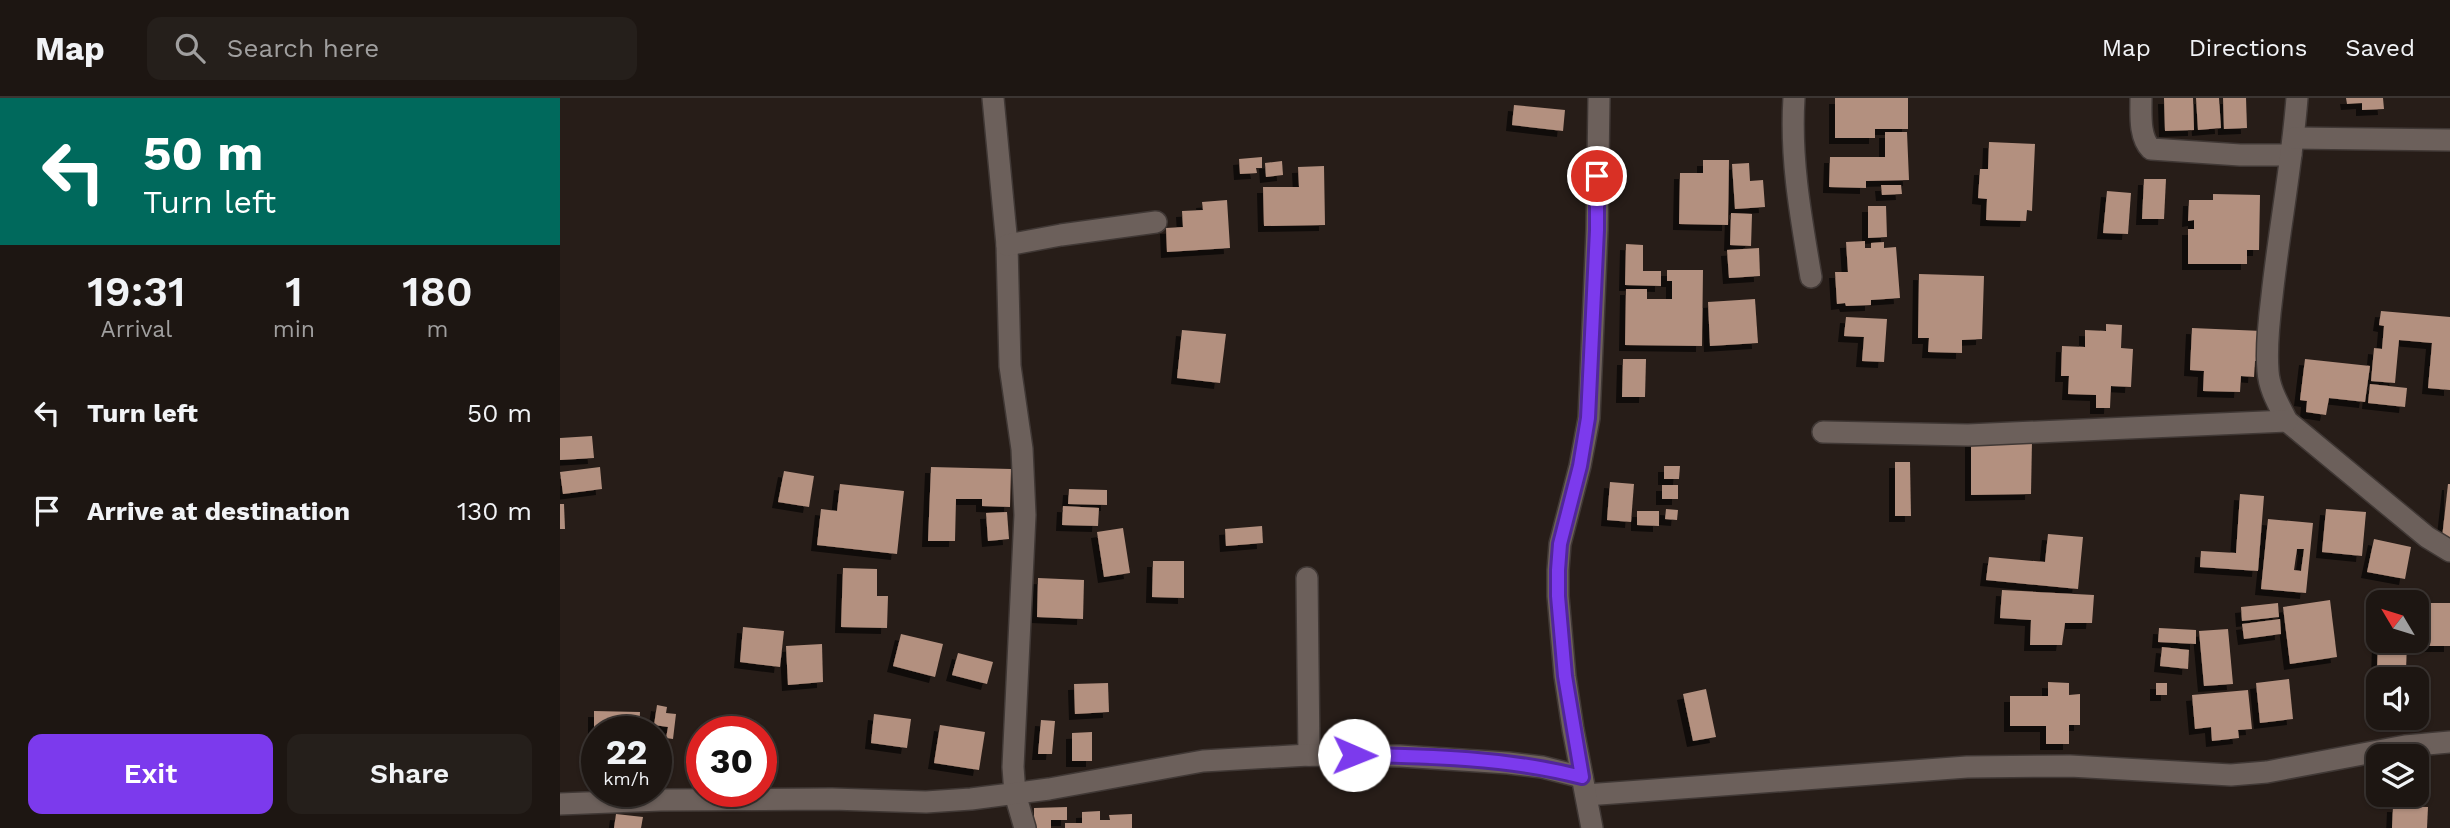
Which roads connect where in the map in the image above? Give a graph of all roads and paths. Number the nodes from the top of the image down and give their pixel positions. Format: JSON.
{"nodes":[{"id":1,"x":993,"y":98,"type":"edge"},
{"id":2,"x":1599,"y":98,"type":"edge"},
{"id":3,"x":1794,"y":98,"type":"edge"},
{"id":4,"x":2141,"y":98,"type":"edge"},
{"id":5,"x":2297,"y":98,"type":"edge"},
{"id":6,"x":2450,"y":141,"type":"edge"},
{"id":7,"x":2293,"y":146,"type":"junction"},
{"id":8,"x":1156,"y":222,"type":"dead end"},
{"id":9,"x":1007,"y":245,"type":"junction"},
{"id":10,"x":1811,"y":278,"type":"dead end"},
{"id":11,"x":2287,"y":421,"type":"junction"},
{"id":12,"x":1823,"y":432,"type":"dead end"},
{"id":13,"x":2450,"y":551,"type":"edge"},
{"id":14,"x":1307,"y":578,"type":"dead end"},
{"id":15,"x":2450,"y":742,"type":"edge"},
{"id":16,"x":1309,"y":755,"type":"junction"},
{"id":17,"x":1584,"y":786,"type":"junction"},
{"id":18,"x":1015,"y":794,"type":"junction"},
{"id":19,"x":560,"y":804,"type":"edge"},
{"id":20,"x":1026,"y":828,"type":"edge"},
{"id":21,"x":1592,"y":828,"type":"edge"}],
"edges":[{"from":1,"to":9,"type":"street"},
{"from":2,"to":17,"type":"street"},
{"from":3,"to":10,"type":"street"},
{"from":4,"to":7,"type":"street"},
{"from":5,"to":7,"type":"street"},
{"from":6,"to":7,"type":"street"},
{"from":7,"to":11,"type":"street"},
{"from":8,"to":9,"type":"street"},
{"from":9,"to":18,"type":"street"},
{"from":11,"to":12,"type":"street"},
{"from":11,"to":13,"type":"street"},
{"from":14,"to":16,"type":"street"},
{"from":15,"to":17,"type":"street"},
{"from":16,"to":17,"type":"street"},
{"from":16,"to":18,"type":"street"},
{"from":17,"to":21,"type":"street"},
{"from":18,"to":19,"type":"street"},
{"from":18,"to":20,"type":"street"}]}
